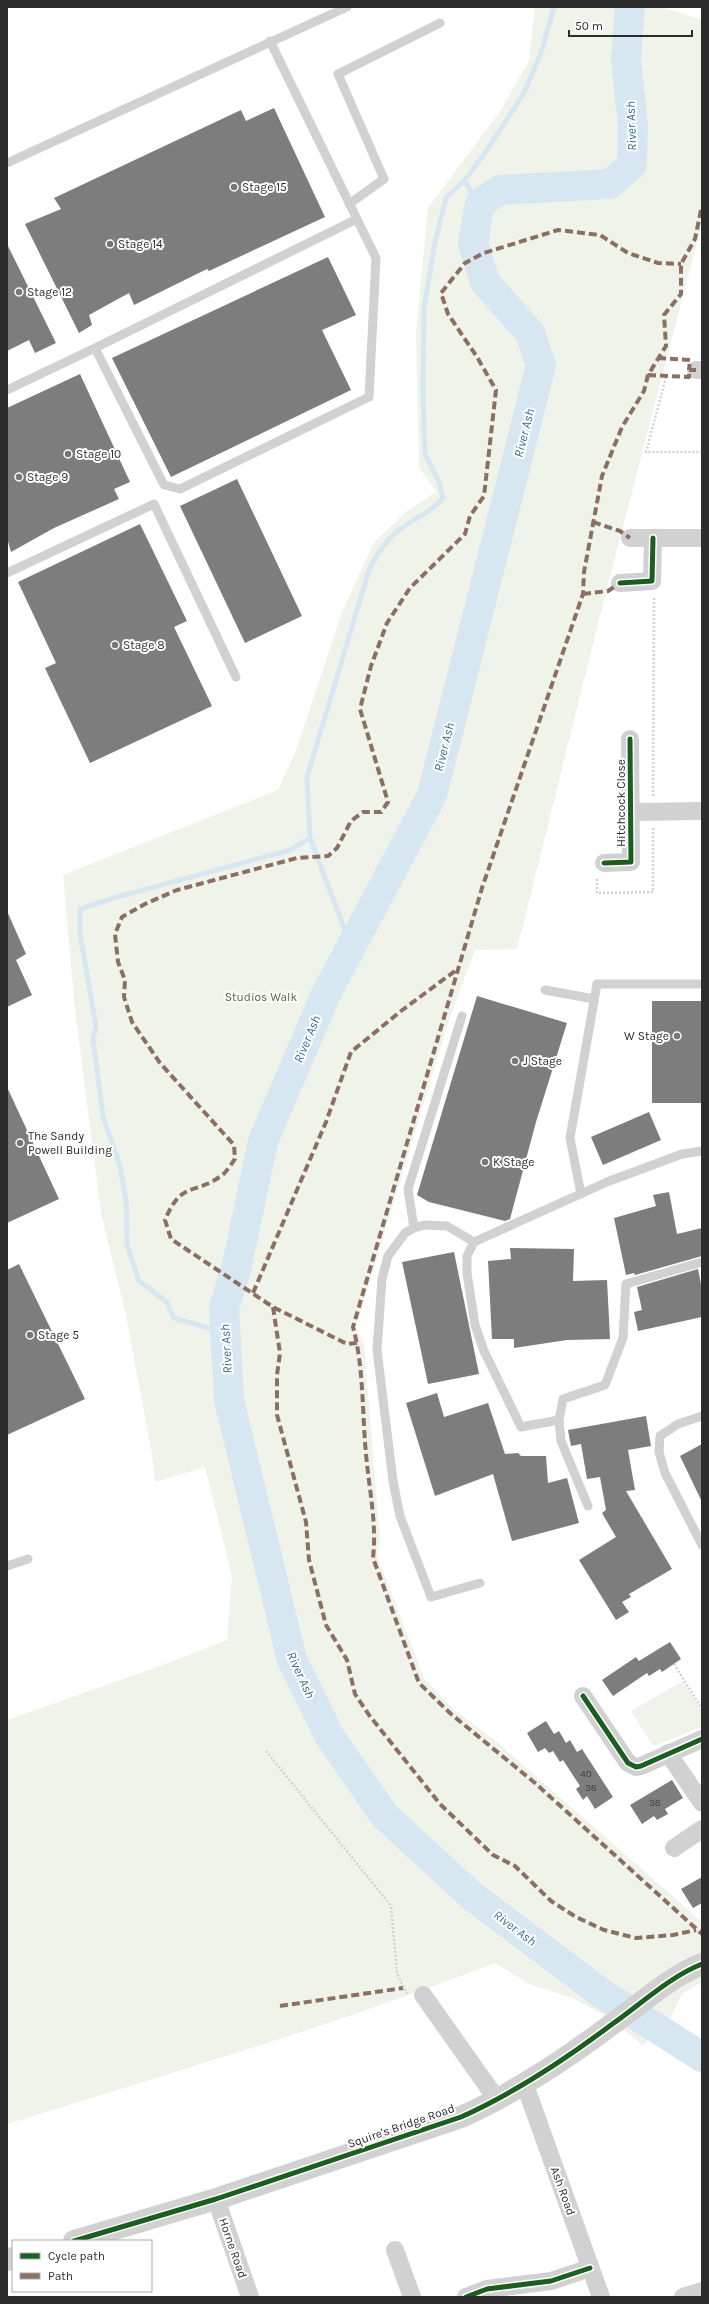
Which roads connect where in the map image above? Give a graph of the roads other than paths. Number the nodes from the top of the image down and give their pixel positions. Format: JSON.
{"nodes":[{"id":1,"x":347,"y":7,"type":"edge"},
{"id":2,"x":440,"y":23,"type":"dead end"},
{"id":3,"x":270,"y":41,"type":"junction"},
{"id":4,"x":7,"y":163,"type":"edge"},
{"id":5,"x":349,"y":204,"type":"junction"},
{"id":6,"x":356,"y":219,"type":"junction"},
{"id":7,"x":95,"y":348,"type":"junction"},
{"id":8,"x":7,"y":390,"type":"edge"},
{"id":9,"x":630,"y":538,"type":"dead end"},
{"id":10,"x":653,"y":538,"type":"junction"},
{"id":11,"x":702,"y":538,"type":"edge"},
{"id":12,"x":7,"y":572,"type":"edge"},
{"id":13,"x":620,"y":583,"type":"dead end"},
{"id":14,"x":236,"y":677,"type":"dead end"},
{"id":15,"x":630,"y":740,"type":"dead end"},
{"id":16,"x":631,"y":812,"type":"junction"},
{"id":17,"x":702,"y":812,"type":"edge"},
{"id":18,"x":604,"y":863,"type":"dead end"},
{"id":19,"x":702,"y":984,"type":"edge"},
{"id":20,"x":545,"y":990,"type":"dead end"},
{"id":21,"x":594,"y":999,"type":"junction"},
{"id":22,"x":462,"y":1016,"type":"dead end"},
{"id":23,"x":702,"y":1151,"type":"edge"},
{"id":24,"x":582,"y":1194,"type":"junction"},
{"id":25,"x":414,"y":1228,"type":"junction"},
{"id":26,"x":474,"y":1242,"type":"junction"},
{"id":27,"x":702,"y":1262,"type":"edge"},
{"id":28,"x":702,"y":1416,"type":"edge"},
{"id":29,"x":559,"y":1420,"type":"junction"},
{"id":30,"x":588,"y":1506,"type":"dead end"},
{"id":31,"x":702,"y":1545,"type":"edge"},
{"id":32,"x":28,"y":1559,"type":"dead end"},
{"id":33,"x":7,"y":1566,"type":"edge"},
{"id":34,"x":480,"y":1583,"type":"dead end"},
{"id":35,"x":584,"y":1696,"type":"dead end"},
{"id":36,"x":702,"y":1739,"type":"edge"},
{"id":37,"x":668,"y":1753,"type":"junction"},
{"id":38,"x":702,"y":1803,"type":"edge"},
{"id":39,"x":702,"y":1829,"type":"edge"},
{"id":40,"x":674,"y":1848,"type":"dead end"},
{"id":41,"x":702,"y":1964,"type":"edge"},
{"id":42,"x":423,"y":1995,"type":"road end"},
{"id":43,"x":525,"y":2085,"type":"junction"},
{"id":44,"x":498,"y":2101,"type":"junction"},
{"id":45,"x":216,"y":2199,"type":"junction"},
{"id":46,"x":77,"y":2240,"type":"edge"},
{"id":47,"x":394,"y":2250,"type":"dead end"},
{"id":48,"x":590,"y":2268,"type":"junction"},
{"id":49,"x":702,"y":2291,"type":"edge"},
{"id":50,"x":250,"y":2297,"type":"edge"},
{"id":51,"x":412,"y":2297,"type":"edge"},
{"id":52,"x":466,"y":2297,"type":"edge"},
{"id":53,"x":601,"y":2297,"type":"edge"},
{"id":54,"x":683,"y":2297,"type":"edge"}],
"edges":[{"from":1,"to":3,"type":"lane"},
{"from":2,"to":5,"type":"lane"},
{"from":3,"to":4,"type":"lane"},
{"from":3,"to":5,"type":"lane"},
{"from":5,"to":6,"type":"lane"},
{"from":6,"to":7,"type":"lane"},
{"from":6,"to":7,"type":"lane"},
{"from":7,"to":8,"type":"lane"},
{"from":9,"to":10,"type":"street"},
{"from":10,"to":11,"type":"street"},
{"from":10,"to":13,"type":"street"},
{"from":12,"to":14,"type":"lane"},
{"from":15,"to":16,"type":"street","name":"Hitchcock Close"},
{"from":16,"to":17,"type":"street","name":"Hitchcock Close"},
{"from":16,"to":18,"type":"street","name":"Hitchcock Close"},
{"from":19,"to":21,"type":"lane"},
{"from":20,"to":21,"type":"lane"},
{"from":21,"to":24,"type":"lane"},
{"from":22,"to":25,"type":"lane"},
{"from":23,"to":24,"type":"lane"},
{"from":24,"to":26,"type":"lane"},
{"from":25,"to":26,"type":"lane"},
{"from":25,"to":34,"type":"lane"},
{"from":26,"to":29,"type":"lane"},
{"from":27,"to":29,"type":"lane"},
{"from":28,"to":31,"type":"lane"},
{"from":29,"to":30,"type":"lane"},
{"from":32,"to":33,"type":"lane"},
{"from":35,"to":37,"type":"street"},
{"from":36,"to":37,"type":"street"},
{"from":37,"to":38,"type":"street"},
{"from":39,"to":40,"type":"street"},
{"from":41,"to":43,"type":"street","name":"Squire's Bridge Road"},
{"from":42,"to":44,"type":"street"},
{"from":43,"to":44,"type":"street","name":"Squire's Bridge Road"},
{"from":43,"to":48,"type":"street","name":"Ash Road"},
{"from":44,"to":45,"type":"street","name":"Squire's Bridge Road"},
{"from":45,"to":46,"type":"street","name":"Squire's Bridge Road"},
{"from":45,"to":50,"type":"street","name":"Horne Road"},
{"from":47,"to":51,"type":"street"},
{"from":48,"to":52,"type":"street"},
{"from":48,"to":53,"type":"street","name":"Ash Road"},
{"from":49,"to":54,"type":"street"}]}
